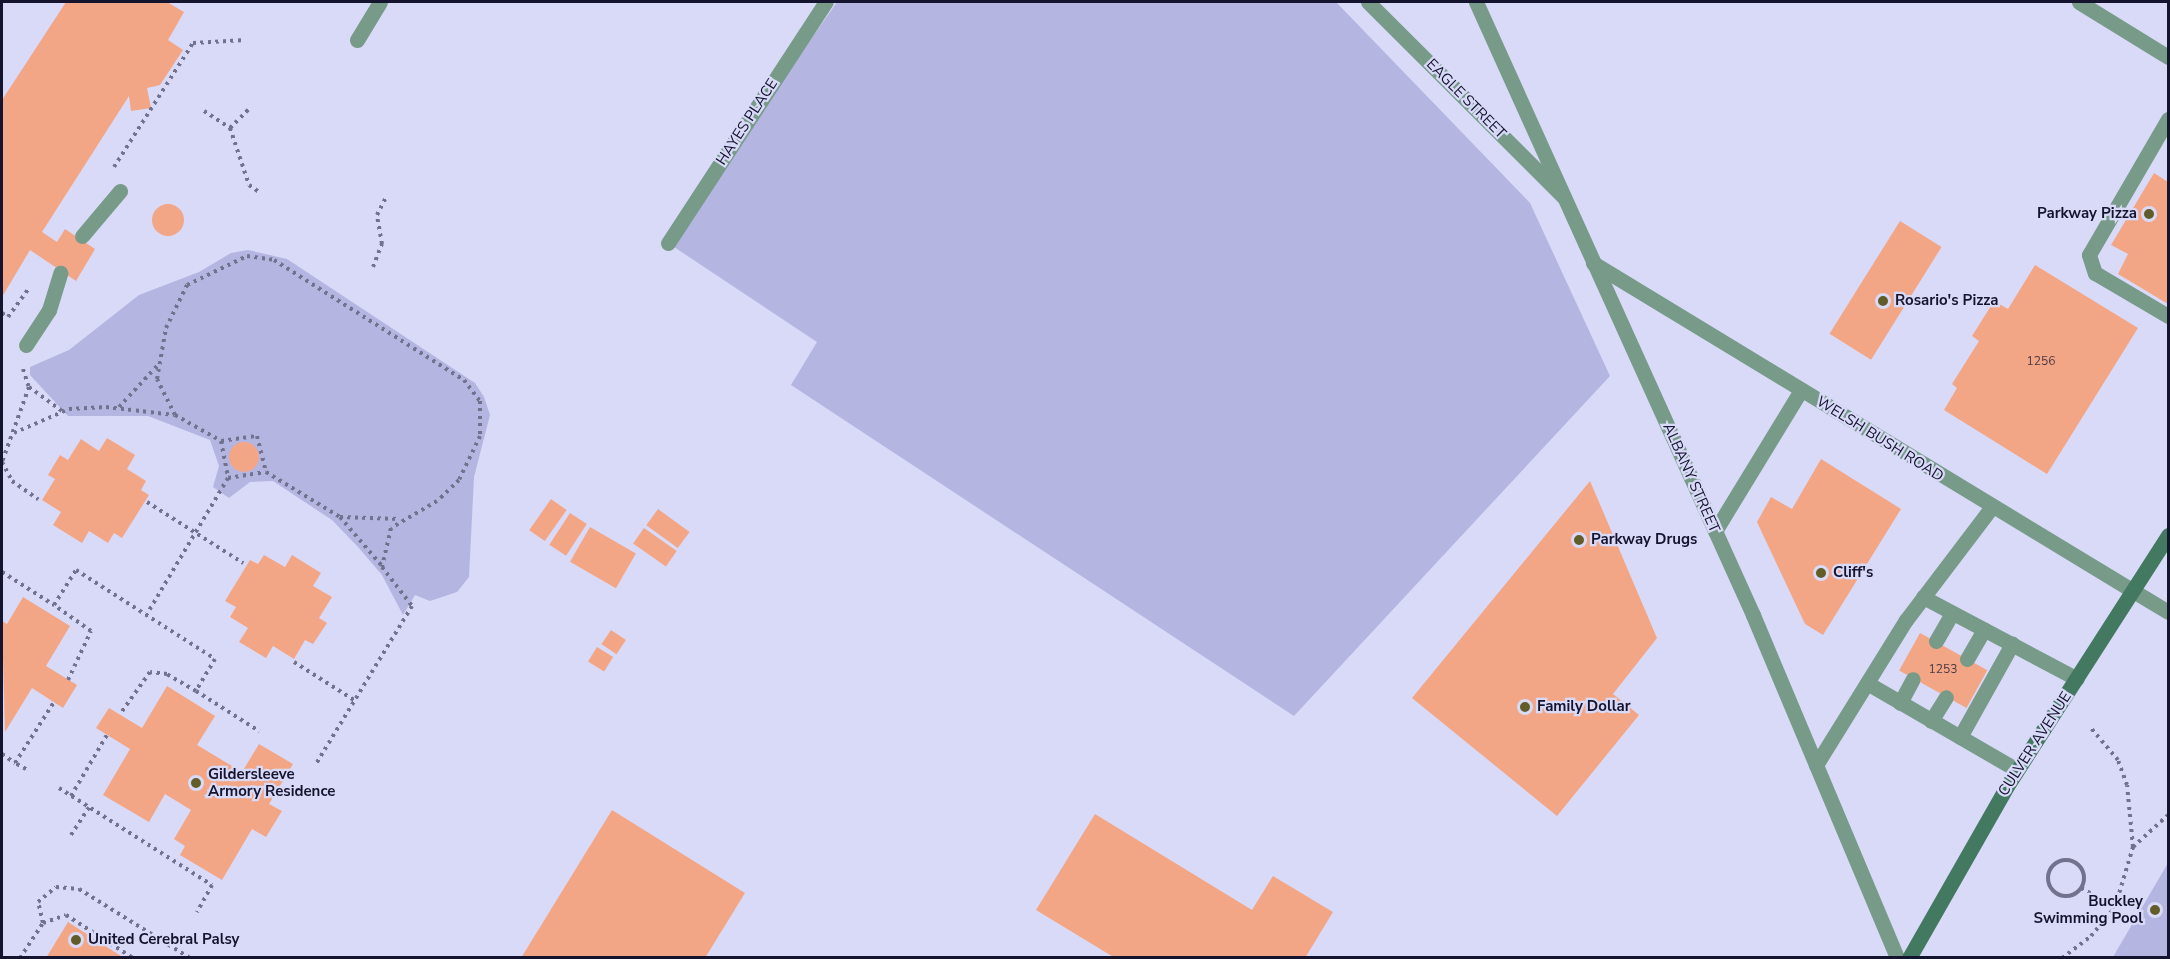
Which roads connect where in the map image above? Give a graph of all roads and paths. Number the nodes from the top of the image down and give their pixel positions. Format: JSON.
{"nodes":[{"id":1,"x":380,"y":2,"type":"edge"},
{"id":2,"x":826,"y":2,"type":"edge"},
{"id":3,"x":1368,"y":2,"type":"edge"},
{"id":4,"x":1476,"y":2,"type":"edge"},
{"id":5,"x":2079,"y":2,"type":"edge"},
{"id":6,"x":246,"y":40,"type":"dead end"},
{"id":7,"x":357,"y":40,"type":"dead end"},
{"id":8,"x":2169,"y":57,"type":"edge"},
{"id":9,"x":250,"y":108,"type":"dead end"},
{"id":10,"x":204,"y":111,"type":"dead end"},
{"id":11,"x":2169,"y":119,"type":"edge"},
{"id":12,"x":230,"y":128,"type":"junction"},
{"id":13,"x":109,"y":175,"type":"dead end"},
{"id":14,"x":120,"y":191,"type":"dead end"},
{"id":15,"x":259,"y":192,"type":"dead end"},
{"id":16,"x":387,"y":195,"type":"dead end"},
{"id":17,"x":1563,"y":196,"type":"junction"},
{"id":18,"x":82,"y":236,"type":"dead end"},
{"id":19,"x":668,"y":243,"type":"dead end"},
{"id":20,"x":1593,"y":263,"type":"junction"},
{"id":21,"x":373,"y":267,"type":"dead end"},
{"id":22,"x":60,"y":273,"type":"dead end"},
{"id":23,"x":2169,"y":316,"type":"edge"},
{"id":24,"x":26,"y":345,"type":"dead end"},
{"id":25,"x":157,"y":366,"type":"junction"},
{"id":26,"x":23,"y":369,"type":"dead end"},
{"id":27,"x":29,"y":387,"type":"junction"},
{"id":28,"x":1801,"y":390,"type":"junction"},
{"id":29,"x":119,"y":407,"type":"junction"},
{"id":30,"x":62,"y":412,"type":"junction"},
{"id":31,"x":175,"y":415,"type":"junction"},
{"id":32,"x":14,"y":433,"type":"junction"},
{"id":33,"x":221,"y":441,"type":"junction"},
{"id":34,"x":266,"y":472,"type":"junction"},
{"id":35,"x":228,"y":478,"type":"junction"},
{"id":36,"x":38,"y":499,"type":"dead end"},
{"id":37,"x":147,"y":502,"type":"dead end"},
{"id":38,"x":1991,"y":508,"type":"junction"},
{"id":39,"x":340,"y":517,"type":"junction"},
{"id":40,"x":399,"y":519,"type":"junction"},
{"id":41,"x":1715,"y":531,"type":"junction"},
{"id":42,"x":195,"y":533,"type":"junction"},
{"id":43,"x":2167,"y":540,"type":"edge"},
{"id":44,"x":243,"y":563,"type":"dead end"},
{"id":45,"x":382,"y":567,"type":"junction"},
{"id":46,"x":2,"y":572,"type":"edge"},
{"id":47,"x":2135,"y":592,"type":"junction"},
{"id":48,"x":1923,"y":597,"type":"junction"},
{"id":49,"x":54,"y":604,"type":"junction"},
{"id":50,"x":2169,"y":612,"type":"edge"},
{"id":51,"x":1952,"y":613,"type":"junction"},
{"id":52,"x":146,"y":615,"type":"junction"},
{"id":53,"x":1984,"y":629,"type":"junction"},
{"id":54,"x":1935,"y":641,"type":"dead end"},
{"id":55,"x":2012,"y":644,"type":"junction"},
{"id":56,"x":1967,"y":659,"type":"dead end"},
{"id":57,"x":294,"y":662,"type":"dead end"},
{"id":58,"x":1913,"y":679,"type":"dead end"},
{"id":59,"x":2077,"y":679,"type":"junction"},
{"id":60,"x":68,"y":680,"type":"dead end"},
{"id":61,"x":1867,"y":683,"type":"junction"},
{"id":62,"x":196,"y":692,"type":"junction"},
{"id":63,"x":1946,"y":697,"type":"dead end"},
{"id":64,"x":354,"y":700,"type":"junction"},
{"id":65,"x":54,"y":702,"type":"dead end"},
{"id":66,"x":1900,"y":703,"type":"junction"},
{"id":67,"x":120,"y":714,"type":"dead end"},
{"id":68,"x":1931,"y":721,"type":"junction"},
{"id":69,"x":2091,"y":728,"type":"dead end"},
{"id":70,"x":259,"y":731,"type":"dead end"},
{"id":71,"x":107,"y":735,"type":"dead end"},
{"id":72,"x":1960,"y":737,"type":"junction"},
{"id":73,"x":2,"y":754,"type":"edge"},
{"id":74,"x":15,"y":763,"type":"junction"},
{"id":75,"x":316,"y":764,"type":"dead end"},
{"id":76,"x":1816,"y":765,"type":"junction"},
{"id":77,"x":26,"y":769,"type":"dead end"},
{"id":78,"x":2017,"y":771,"type":"junction"},
{"id":79,"x":58,"y":788,"type":"dead end"},
{"id":80,"x":71,"y":796,"type":"junction"},
{"id":81,"x":89,"y":807,"type":"junction"},
{"id":82,"x":2169,"y":815,"type":"edge"},
{"id":83,"x":71,"y":835,"type":"dead end"},
{"id":84,"x":2133,"y":847,"type":"junction"},
{"id":85,"x":2080,"y":888,"type":"junction"},
{"id":86,"x":2115,"y":907,"type":"junction"},
{"id":87,"x":197,"y":912,"type":"dead end"},
{"id":88,"x":42,"y":923,"type":"junction"},
{"id":89,"x":2070,"y":955,"type":"edge"},
{"id":90,"x":20,"y":957,"type":"edge"},
{"id":91,"x":133,"y":957,"type":"edge"},
{"id":92,"x":190,"y":957,"type":"edge"},
{"id":93,"x":1897,"y":957,"type":"edge"},
{"id":94,"x":1909,"y":957,"type":"edge"},
{"id":95,"x":2062,"y":957,"type":"edge"}],
"edges":[{"from":1,"to":7,"type":"street"},
{"from":2,"to":19,"type":"street","name":"HAYES PLACE"},
{"from":3,"to":17,"type":"street","name":"EAGLE STREET"},
{"from":4,"to":17,"type":"street","name":"ALBANY STREET"},
{"from":5,"to":8,"type":"street"},
{"from":6,"to":13,"type":"path"},
{"from":9,"to":12,"type":"path"},
{"from":10,"to":12,"type":"path"},
{"from":11,"to":23,"type":"street"},
{"from":12,"to":15,"type":"path"},
{"from":14,"to":18,"type":"street"},
{"from":16,"to":21,"type":"path"},
{"from":17,"to":20,"type":"street","name":"ALBANY STREET"},
{"from":20,"to":28,"type":"street","name":"WELSH BUSH ROAD"},
{"from":20,"to":41,"type":"street","name":"ALBANY STREET"},
{"from":22,"to":24,"type":"street"},
{"from":25,"to":29,"type":"path"},
{"from":25,"to":31,"type":"path"},
{"from":25,"to":40,"type":"path"},
{"from":26,"to":27,"type":"path"},
{"from":27,"to":30,"type":"path"},
{"from":27,"to":32,"type":"path"},
{"from":28,"to":38,"type":"street","name":"WELSH BUSH ROAD"},
{"from":28,"to":41,"type":"street"},
{"from":29,"to":30,"type":"path"},
{"from":29,"to":31,"type":"path"},
{"from":30,"to":32,"type":"path"},
{"from":31,"to":33,"type":"path"},
{"from":32,"to":36,"type":"path"},
{"from":33,"to":34,"type":"path"},
{"from":33,"to":35,"type":"path"},
{"from":34,"to":35,"type":"path"},
{"from":34,"to":39,"type":"path"},
{"from":35,"to":42,"type":"path"},
{"from":37,"to":42,"type":"path"},
{"from":38,"to":47,"type":"street","name":"WELSH BUSH ROAD"},
{"from":38,"to":48,"type":"street"},
{"from":39,"to":40,"type":"path"},
{"from":39,"to":45,"type":"path"},
{"from":40,"to":45,"type":"path"},
{"from":41,"to":76,"type":"street","name":"ALBANY STREET"},
{"from":42,"to":44,"type":"path"},
{"from":42,"to":52,"type":"path"},
{"from":43,"to":47,"type":"main road","name":"CULVER AVENUE"},
{"from":45,"to":64,"type":"path"},
{"from":46,"to":49,"type":"path"},
{"from":47,"to":50,"type":"street","name":"WELSH BUSH ROAD"},
{"from":47,"to":59,"type":"main road","name":"CULVER AVENUE"},
{"from":48,"to":51,"type":"street"},
{"from":48,"to":61,"type":"street"},
{"from":49,"to":52,"type":"path"},
{"from":49,"to":60,"type":"path"},
{"from":51,"to":53,"type":"street"},
{"from":51,"to":54,"type":"street"},
{"from":52,"to":62,"type":"path"},
{"from":53,"to":55,"type":"street"},
{"from":53,"to":56,"type":"street"},
{"from":55,"to":59,"type":"street"},
{"from":55,"to":72,"type":"street"},
{"from":57,"to":64,"type":"path"},
{"from":58,"to":66,"type":"street"},
{"from":59,"to":78,"type":"main road","name":"CULVER AVENUE"},
{"from":61,"to":66,"type":"street"},
{"from":61,"to":76,"type":"street"},
{"from":62,"to":67,"type":"path"},
{"from":62,"to":70,"type":"path"},
{"from":63,"to":68,"type":"street"},
{"from":64,"to":75,"type":"path"},
{"from":65,"to":74,"type":"path"},
{"from":66,"to":68,"type":"street"},
{"from":68,"to":72,"type":"street"},
{"from":69,"to":84,"type":"path"},
{"from":71,"to":80,"type":"path"},
{"from":72,"to":78,"type":"street"},
{"from":73,"to":74,"type":"path"},
{"from":74,"to":77,"type":"path"},
{"from":76,"to":93,"type":"street","name":"ALBANY STREET"},
{"from":78,"to":94,"type":"main road","name":"CULVER AVENUE"},
{"from":79,"to":80,"type":"path"},
{"from":80,"to":81,"type":"path"},
{"from":81,"to":83,"type":"path"},
{"from":81,"to":87,"type":"path"},
{"from":82,"to":84,"type":"path"},
{"from":84,"to":86,"type":"path"},
{"from":85,"to":85,"type":"path"},
{"from":85,"to":86,"type":"path"},
{"from":86,"to":89,"type":"path"},
{"from":88,"to":90,"type":"path"},
{"from":88,"to":91,"type":"path"},
{"from":88,"to":92,"type":"path"},
{"from":89,"to":95,"type":"path"}]}
